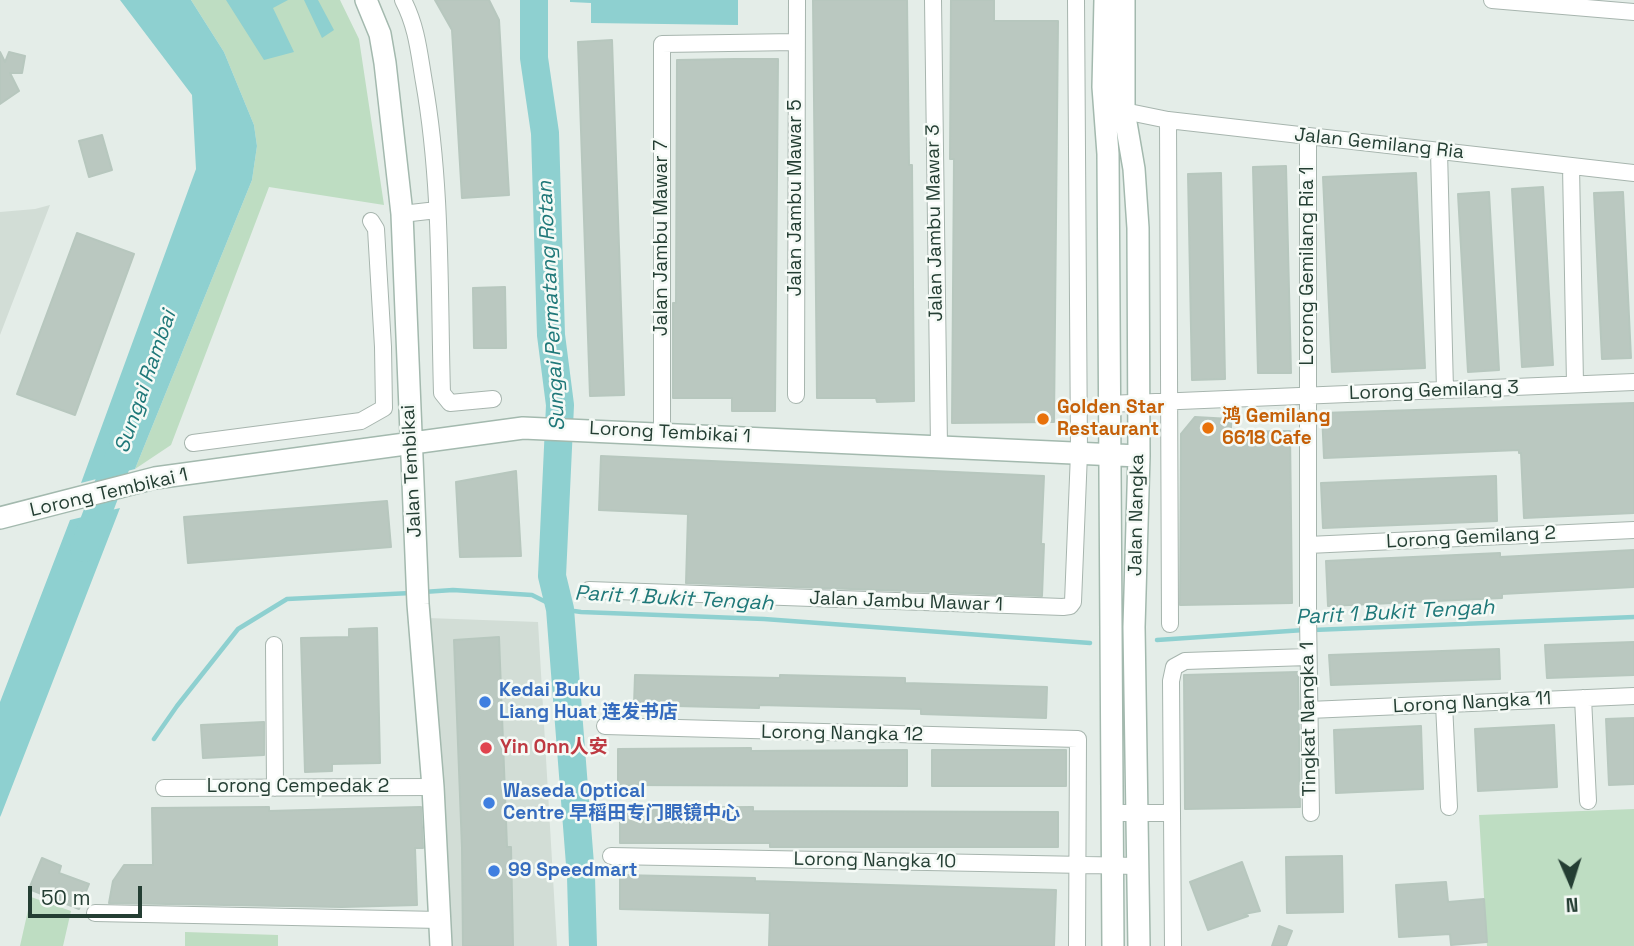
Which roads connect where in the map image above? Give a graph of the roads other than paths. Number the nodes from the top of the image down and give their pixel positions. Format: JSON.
{"nodes":[{"id":1,"x":366,"y":0,"type":"edge"},
{"id":2,"x":403,"y":0,"type":"edge"},
{"id":3,"x":797,"y":0,"type":"edge"},
{"id":4,"x":933,"y":0,"type":"edge"},
{"id":5,"x":1076,"y":0,"type":"edge"},
{"id":6,"x":1105,"y":0,"type":"edge"},
{"id":7,"x":1124,"y":0,"type":"edge"},
{"id":8,"x":1492,"y":0,"type":"edge"},
{"id":9,"x":1634,"y":12,"type":"edge"},
{"id":10,"x":796,"y":42,"type":"junction"},
{"id":11,"x":1124,"y":111,"type":"junction"},
{"id":12,"x":1168,"y":120,"type":"junction"},
{"id":13,"x":1308,"y":136,"type":"junction"},
{"id":14,"x":1439,"y":151,"type":"junction"},
{"id":15,"x":1571,"y":166,"type":"junction"},
{"id":16,"x":1634,"y":173,"type":"edge"},
{"id":17,"x":437,"y":210,"type":"junction"},
{"id":18,"x":402,"y":214,"type":"junction"},
{"id":19,"x":371,"y":221,"type":"dead end"},
{"id":20,"x":377,"y":257,"type":"junction"},
{"id":21,"x":403,"y":257,"type":"junction"},
{"id":22,"x":383,"y":347,"type":"junction"},
{"id":23,"x":406,"y":347,"type":"junction"},
{"id":24,"x":1634,"y":382,"type":"edge"},
{"id":25,"x":1576,"y":384,"type":"junction"},
{"id":26,"x":1444,"y":390,"type":"junction"},
{"id":27,"x":796,"y":395,"type":"dead end"},
{"id":28,"x":1308,"y":396,"type":"junction"},
{"id":29,"x":493,"y":399,"type":"dead end"},
{"id":30,"x":1169,"y":402,"type":"junction"},
{"id":31,"x":1108,"y":404,"type":"junction"},
{"id":32,"x":1138,"y":404,"type":"junction"},
{"id":33,"x":304,"y":428,"type":"junction"},
{"id":34,"x":662,"y":433,"type":"junction"},
{"id":35,"x":193,"y":443,"type":"dead end"},
{"id":36,"x":411,"y":443,"type":"junction"},
{"id":37,"x":939,"y":446,"type":"junction"},
{"id":38,"x":1079,"y":453,"type":"junction"},
{"id":39,"x":1109,"y":454,"type":"junction"},
{"id":40,"x":1139,"y":456,"type":"junction"},
{"id":41,"x":306,"y":457,"type":"junction"},
{"id":42,"x":0,"y":518,"type":"edge"},
{"id":43,"x":1634,"y":530,"type":"edge"},
{"id":44,"x":1308,"y":545,"type":"junction"},
{"id":45,"x":589,"y":590,"type":"dead end"},
{"id":46,"x":1170,"y":624,"type":"dead end"},
{"id":47,"x":1308,"y":640,"type":"junction"},
{"id":48,"x":274,"y":645,"type":"dead end"},
{"id":49,"x":1634,"y":695,"type":"edge"},
{"id":50,"x":1583,"y":698,"type":"junction"},
{"id":51,"x":1444,"y":704,"type":"junction"},
{"id":52,"x":1309,"y":710,"type":"junction"},
{"id":53,"x":606,"y":726,"type":"dead end"},
{"id":54,"x":433,"y":787,"type":"junction"},
{"id":55,"x":164,"y":788,"type":"dead end"},
{"id":56,"x":275,"y":788,"type":"junction"},
{"id":57,"x":1588,"y":801,"type":"dead end"},
{"id":58,"x":1449,"y":807,"type":"dead end"},
{"id":59,"x":1112,"y":813,"type":"junction"},
{"id":60,"x":1137,"y":813,"type":"junction"},
{"id":61,"x":1311,"y":813,"type":"dead end"},
{"id":62,"x":1172,"y":816,"type":"junction"},
{"id":63,"x":611,"y":856,"type":"dead end"},
{"id":64,"x":1077,"y":864,"type":"junction"},
{"id":65,"x":1112,"y":865,"type":"junction"},
{"id":66,"x":1138,"y":866,"type":"junction"},
{"id":67,"x":94,"y":912,"type":"dead end"},
{"id":68,"x":440,"y":920,"type":"junction"},
{"id":69,"x":442,"y":946,"type":"edge"},
{"id":70,"x":1077,"y":946,"type":"edge"},
{"id":71,"x":1113,"y":946,"type":"edge"},
{"id":72,"x":1139,"y":946,"type":"edge"},
{"id":73,"x":1173,"y":946,"type":"edge"}],
"edges":[{"from":1,"to":18,"type":"street","name":"Jalan Tembikai"},
{"from":2,"to":17,"type":"street"},
{"from":3,"to":10,"type":"street","name":"Jalan Jambu Mawar 5"},
{"from":4,"to":37,"type":"street","name":"Jalan Jambu Mawar 3"},
{"from":5,"to":38,"type":"street"},
{"from":6,"to":31,"type":"street","name":"Jalan Nangka"},
{"from":7,"to":11,"type":"street","name":"Jalan Nangka"},
{"from":8,"to":9,"type":"street"},
{"from":10,"to":27,"type":"street","name":"Jalan Jambu Mawar 5"},
{"from":10,"to":34,"type":"street","name":"Jalan Jambu Mawar 7"},
{"from":11,"to":12,"type":"street","name":"Jalan Gemilang Ria"},
{"from":11,"to":32,"type":"street","name":"Jalan Nangka"},
{"from":12,"to":13,"type":"street","name":"Jalan Gemilang Ria"},
{"from":12,"to":30,"type":"street","name":"Jalan Nangka"},
{"from":13,"to":14,"type":"street","name":"Jalan Gemilang Ria"},
{"from":13,"to":28,"type":"street","name":"Lorong Gemilang Ria 1"},
{"from":14,"to":15,"type":"street","name":"Jalan Gemilang Ria"},
{"from":14,"to":26,"type":"street"},
{"from":15,"to":16,"type":"street","name":"Jalan Gemilang Ria"},
{"from":15,"to":25,"type":"street"},
{"from":17,"to":18,"type":"street"},
{"from":17,"to":29,"type":"street"},
{"from":18,"to":21,"type":"street","name":"Jalan Tembikai"},
{"from":19,"to":20,"type":"street"},
{"from":20,"to":21,"type":"street"},
{"from":20,"to":22,"type":"street"},
{"from":21,"to":23,"type":"street","name":"Jalan Tembikai"},
{"from":22,"to":23,"type":"street"},
{"from":22,"to":33,"type":"street"},
{"from":23,"to":36,"type":"street","name":"Jalan Tembikai"},
{"from":24,"to":25,"type":"street","name":"Lorong Gemilang 3"},
{"from":25,"to":26,"type":"street","name":"Lorong Gemilang 3"},
{"from":26,"to":28,"type":"street","name":"Lorong Gemilang 3"},
{"from":28,"to":30,"type":"street","name":"Lorong Gemilang 3"},
{"from":28,"to":44,"type":"street","name":"Lorong Gemilang Ria 1"},
{"from":30,"to":32,"type":"street","name":"Lorong Gemilang 3"},
{"from":30,"to":46,"type":"street","name":"Jalan Nangka"},
{"from":31,"to":32,"type":"street","name":"Lorong Gemilang 3"},
{"from":31,"to":39,"type":"street","name":"Jalan Nangka"},
{"from":32,"to":40,"type":"street","name":"Jalan Nangka"},
{"from":33,"to":35,"type":"street"},
{"from":33,"to":41,"type":"street"},
{"from":34,"to":36,"type":"street","name":"Lorong Tembikai 1"},
{"from":34,"to":37,"type":"street","name":"Lorong Tembikai 1"},
{"from":36,"to":41,"type":"street","name":"Lorong Tembikai 1"},
{"from":36,"to":54,"type":"street","name":"Jalan Tembikai"},
{"from":37,"to":38,"type":"street","name":"Lorong Tembikai 1"},
{"from":38,"to":39,"type":"street","name":"Lorong Tembikai 1"},
{"from":38,"to":45,"type":"street","name":"Jalan Jambu Mawar 1"},
{"from":39,"to":40,"type":"street","name":"Lorong Tembikai 1"},
{"from":39,"to":59,"type":"street","name":"Jalan Nangka"},
{"from":40,"to":60,"type":"street","name":"Jalan Nangka"},
{"from":41,"to":42,"type":"street","name":"Lorong Tembikai 1"},
{"from":43,"to":44,"type":"street","name":"Lorong Gemilang 2"},
{"from":44,"to":47,"type":"street","name":"Tingkat Nangka 1"},
{"from":47,"to":52,"type":"street","name":"Tingkat Nangka 1"},
{"from":47,"to":62,"type":"street"},
{"from":48,"to":56,"type":"street"},
{"from":49,"to":50,"type":"street","name":"Lorong Nangka 11"},
{"from":50,"to":51,"type":"street","name":"Lorong Nangka 11"},
{"from":50,"to":57,"type":"street"},
{"from":51,"to":52,"type":"street","name":"Lorong Nangka 11"},
{"from":51,"to":58,"type":"street"},
{"from":52,"to":61,"type":"street","name":"Tingkat Nangka 1"},
{"from":53,"to":64,"type":"street","name":"Lorong Nangka 12"},
{"from":54,"to":56,"type":"street","name":"Lorong Cempedak 2"},
{"from":54,"to":68,"type":"street","name":"Jalan Tembikai"},
{"from":55,"to":56,"type":"street","name":"Lorong Cempedak 2"},
{"from":59,"to":60,"type":"street"},
{"from":59,"to":65,"type":"street","name":"Jalan Nangka"},
{"from":60,"to":62,"type":"street"},
{"from":60,"to":66,"type":"street","name":"Jalan Nangka"},
{"from":62,"to":73,"type":"street"},
{"from":63,"to":64,"type":"street","name":"Lorong Nangka 10"},
{"from":64,"to":65,"type":"street","name":"Lorong Nangka 10"},
{"from":64,"to":70,"type":"street"},
{"from":65,"to":66,"type":"street","name":"Lorong Nangka 10"},
{"from":65,"to":71,"type":"street","name":"Jalan Nangka"},
{"from":66,"to":72,"type":"street","name":"Jalan Nangka"},
{"from":67,"to":68,"type":"street"},
{"from":68,"to":69,"type":"street","name":"Jalan Tembikai"}]}
